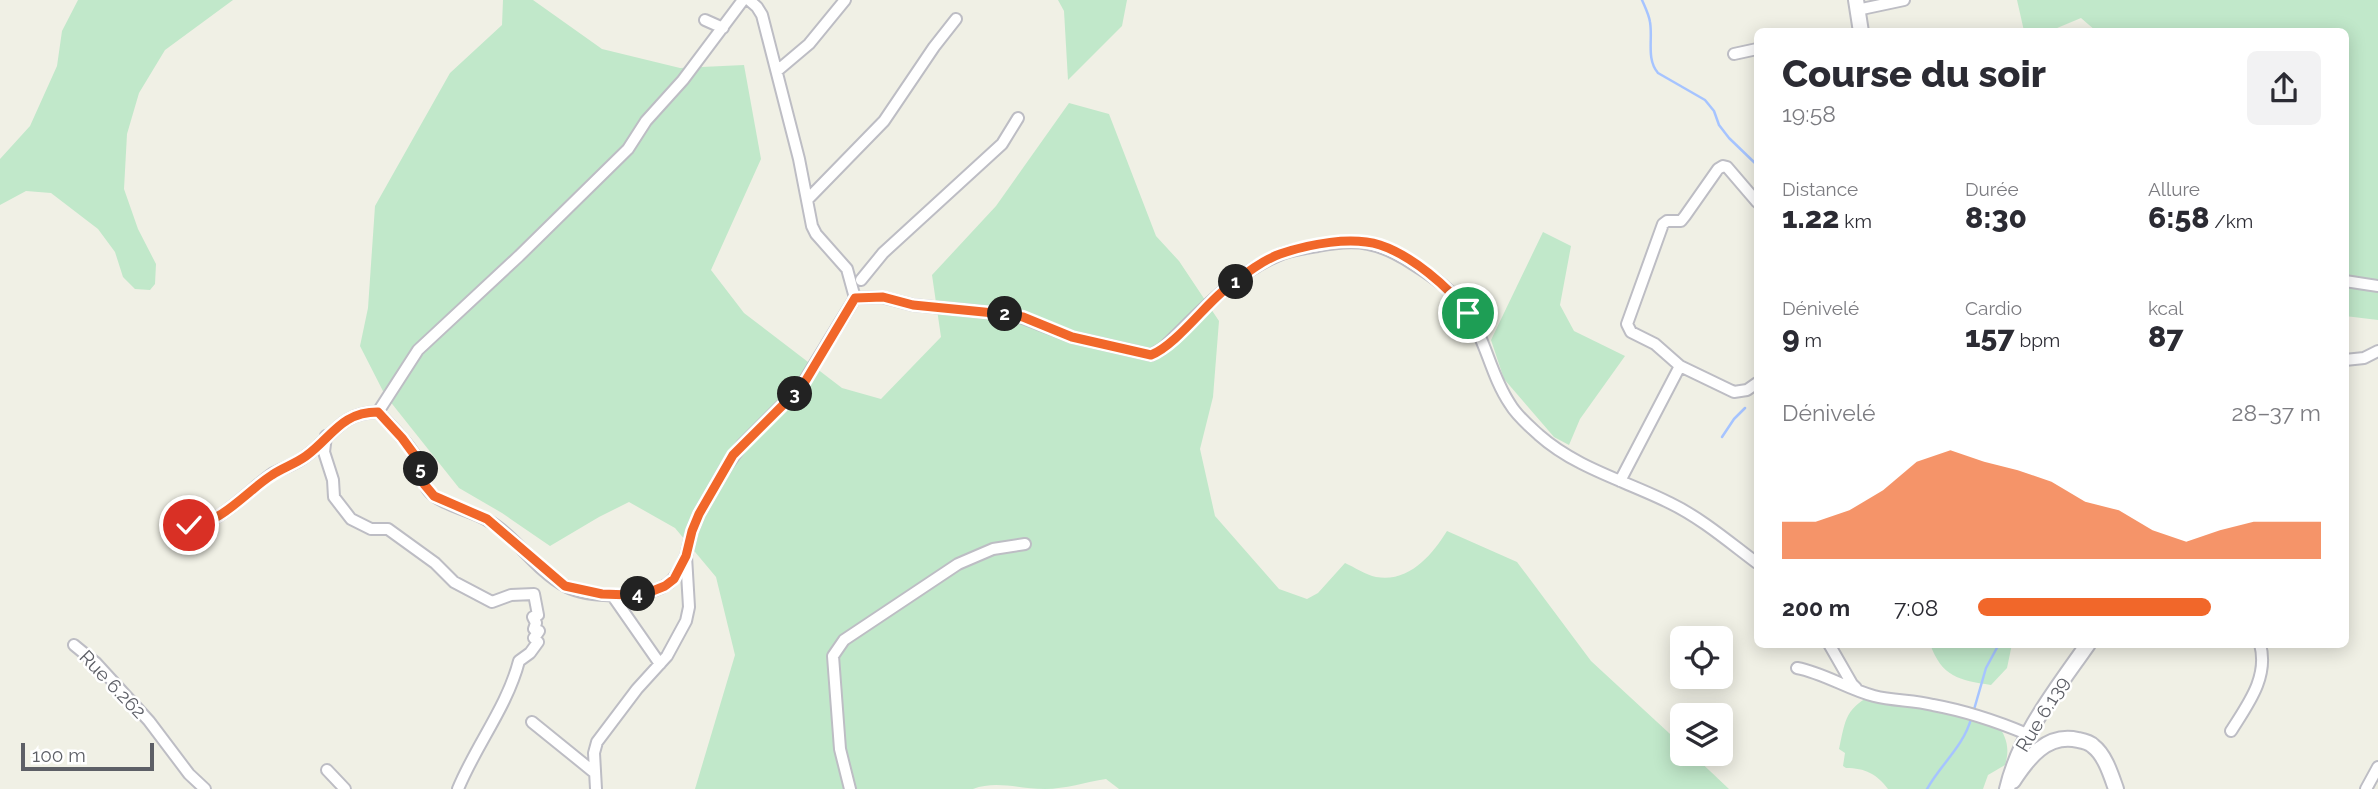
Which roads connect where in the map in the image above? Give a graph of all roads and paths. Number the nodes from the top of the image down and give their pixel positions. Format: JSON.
{"nodes":[{"id":1,"x":746,"y":0,"type":"edge"},
{"id":2,"x":845,"y":0,"type":"edge"},
{"id":3,"x":1905,"y":0,"type":"edge"},
{"id":4,"x":1857,"y":5,"type":"edge"},
{"id":5,"x":956,"y":19,"type":"dead end"},
{"id":6,"x":705,"y":20,"type":"dead end"},
{"id":7,"x":723,"y":28,"type":"junction"},
{"id":8,"x":1860,"y":28,"type":"edge"},
{"id":9,"x":1754,"y":50,"type":"edge"},
{"id":10,"x":1734,"y":54,"type":"dead end"},
{"id":11,"x":777,"y":71,"type":"junction"},
{"id":12,"x":1018,"y":118,"type":"dead end"},
{"id":13,"x":1754,"y":198,"type":"edge"},
{"id":14,"x":807,"y":200,"type":"junction"},
{"id":15,"x":847,"y":269,"type":"junction"},
{"id":16,"x":861,"y":280,"type":"junction"},
{"id":17,"x":2349,"y":282,"type":"edge"},
{"id":18,"x":2378,"y":286,"type":"edge"},
{"id":19,"x":883,"y":297,"type":"junction"},
{"id":20,"x":855,"y":298,"type":"junction"},
{"id":21,"x":2378,"y":351,"type":"edge"},
{"id":22,"x":2349,"y":360,"type":"edge"},
{"id":23,"x":1680,"y":366,"type":"junction"},
{"id":24,"x":1754,"y":385,"type":"edge"},
{"id":25,"x":378,"y":412,"type":"junction"},
{"id":26,"x":326,"y":436,"type":"junction"},
{"id":27,"x":1620,"y":481,"type":"junction"},
{"id":28,"x":177,"y":515,"type":"dead end"},
{"id":29,"x":1025,"y":544,"type":"dead end"},
{"id":30,"x":686,"y":556,"type":"junction"},
{"id":31,"x":1754,"y":561,"type":"edge"},
{"id":32,"x":612,"y":595,"type":"junction"},
{"id":33,"x":74,"y":645,"type":"dead end"},
{"id":34,"x":1831,"y":648,"type":"edge"},
{"id":35,"x":2085,"y":648,"type":"edge"},
{"id":36,"x":2261,"y":648,"type":"edge"},
{"id":37,"x":660,"y":664,"type":"junction"},
{"id":38,"x":1797,"y":668,"type":"dead end"},
{"id":39,"x":1861,"y":692,"type":"junction"},
{"id":40,"x":532,"y":722,"type":"dead end"},
{"id":41,"x":2231,"y":731,"type":"dead end"},
{"id":42,"x":2027,"y":734,"type":"junction"},
{"id":43,"x":2378,"y":768,"type":"edge"},
{"id":44,"x":327,"y":770,"type":"dead end"},
{"id":45,"x":597,"y":783,"type":"edge"},
{"id":46,"x":205,"y":789,"type":"edge"},
{"id":47,"x":345,"y":789,"type":"edge"},
{"id":48,"x":458,"y":789,"type":"edge"},
{"id":49,"x":850,"y":789,"type":"edge"},
{"id":50,"x":2007,"y":789,"type":"edge"},
{"id":51,"x":2116,"y":789,"type":"edge"},
{"id":52,"x":2366,"y":789,"type":"edge"}],
"edges":[{"from":1,"to":7,"type":"street"},
{"from":1,"to":11,"type":"street"},
{"from":2,"to":11,"type":"street"},
{"from":3,"to":4,"type":"street"},
{"from":4,"to":8,"type":"street"},
{"from":5,"to":14,"type":"street"},
{"from":6,"to":7,"type":"street"},
{"from":7,"to":25,"type":"street"},
{"from":9,"to":10,"type":"street"},
{"from":11,"to":14,"type":"street"},
{"from":12,"to":16,"type":"street"},
{"from":13,"to":23,"type":"street"},
{"from":14,"to":15,"type":"street"},
{"from":15,"to":16,"type":"street"},
{"from":15,"to":20,"type":"street"},
{"from":16,"to":19,"type":"street"},
{"from":17,"to":18,"type":"street"},
{"from":19,"to":20,"type":"street"},
{"from":19,"to":27,"type":"street"},
{"from":20,"to":30,"type":"street"},
{"from":21,"to":22,"type":"street"},
{"from":23,"to":24,"type":"street"},
{"from":23,"to":27,"type":"street"},
{"from":25,"to":26,"type":"street"},
{"from":25,"to":32,"type":"street"},
{"from":26,"to":28,"type":"street"},
{"from":26,"to":48,"type":"street"},
{"from":27,"to":31,"type":"street"},
{"from":29,"to":49,"type":"street"},
{"from":30,"to":32,"type":"street"},
{"from":30,"to":37,"type":"street"},
{"from":32,"to":37,"type":"street"},
{"from":33,"to":46,"type":"street","name":"Rue 6.262"},
{"from":34,"to":39,"type":"street"},
{"from":35,"to":42,"type":"street","name":"Rue 6.139"},
{"from":36,"to":41,"type":"street"},
{"from":37,"to":45,"type":"street"},
{"from":38,"to":39,"type":"street"},
{"from":39,"to":42,"type":"street"},
{"from":40,"to":45,"type":"street"},
{"from":42,"to":50,"type":"street","name":"Rue 6.139"},
{"from":43,"to":52,"type":"street"},
{"from":44,"to":47,"type":"street"},
{"from":50,"to":51,"type":"street"}]}
